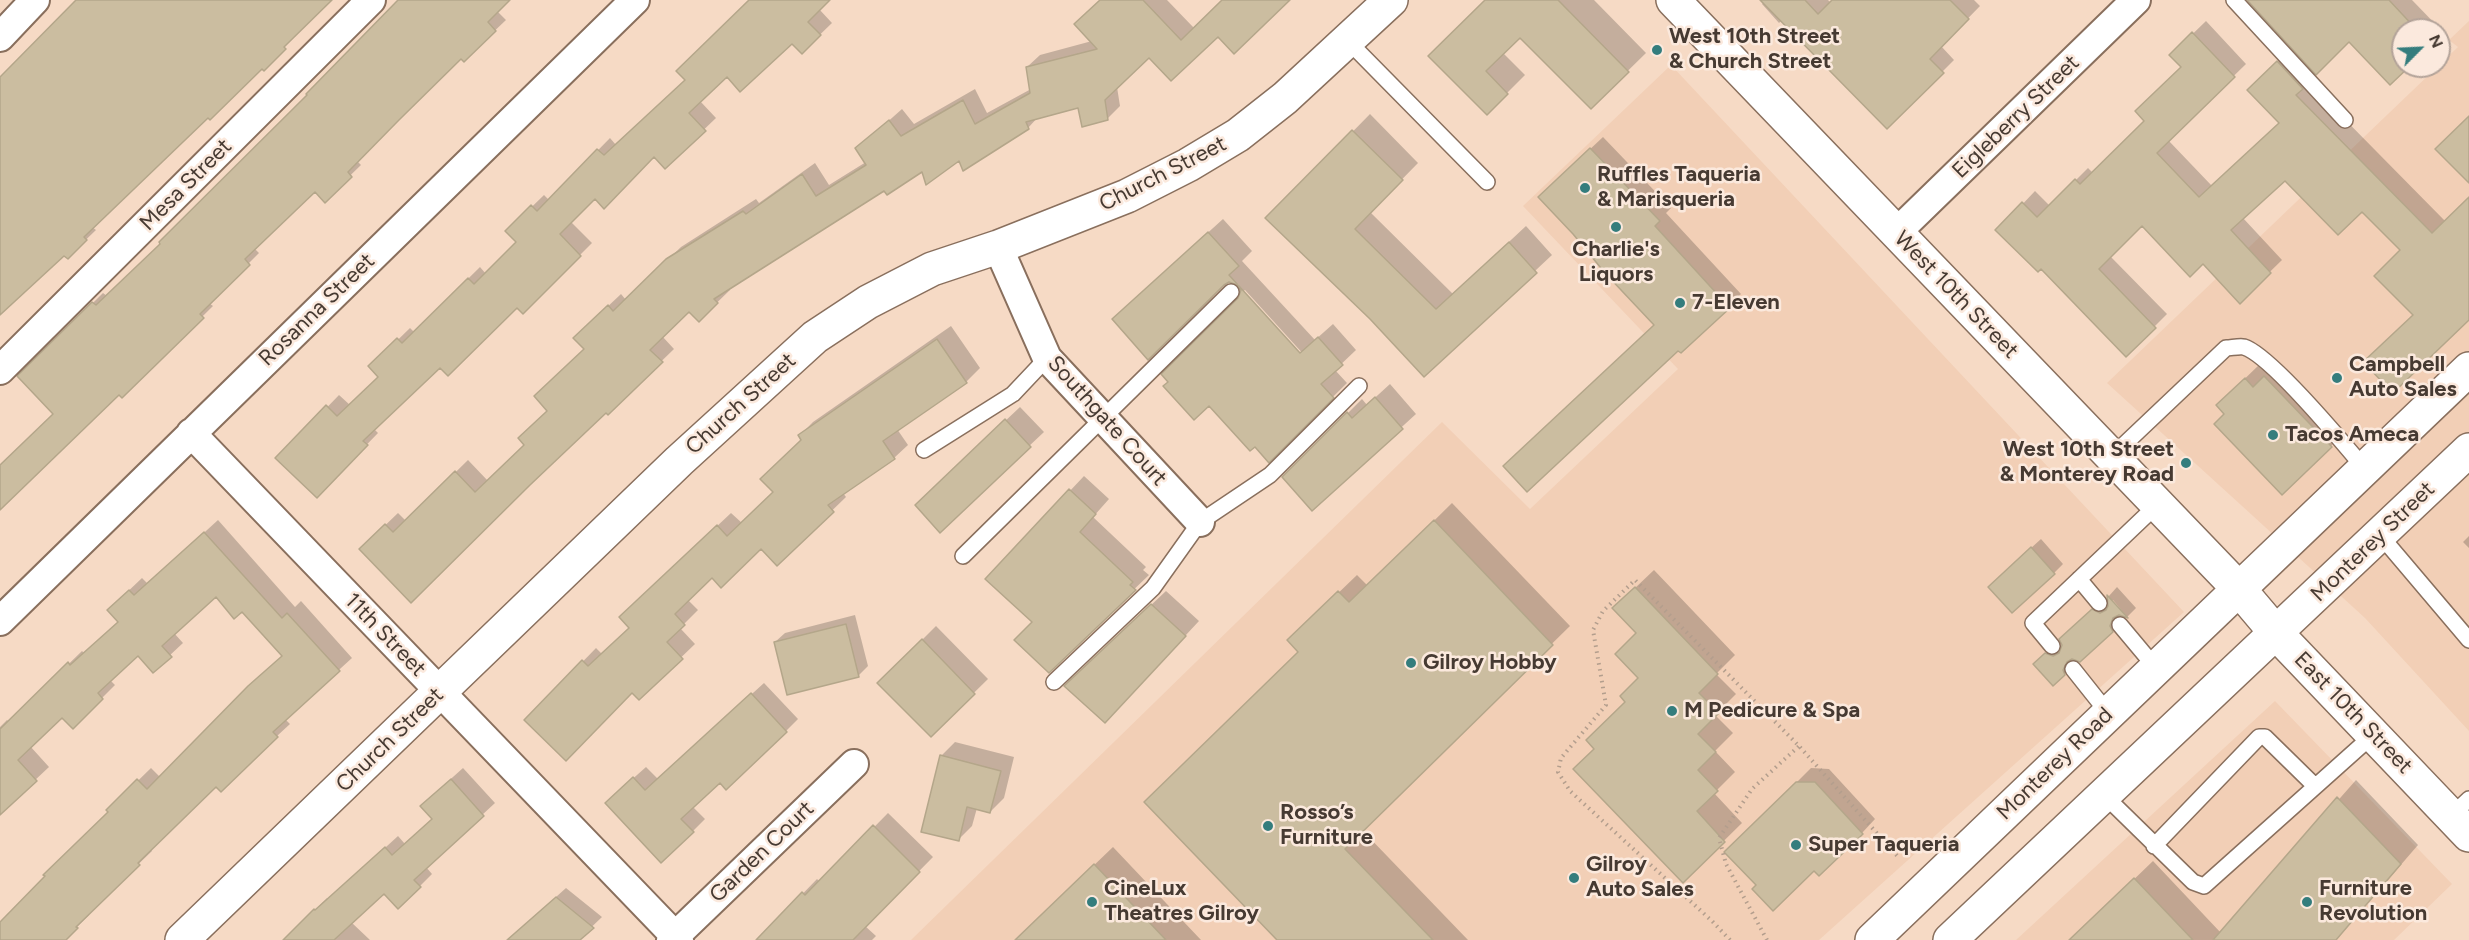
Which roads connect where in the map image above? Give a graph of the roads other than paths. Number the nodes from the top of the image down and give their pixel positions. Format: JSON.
{"nodes":[{"id":1,"x":35,"y":0,"type":"edge"},
{"id":2,"x":371,"y":0,"type":"edge"},
{"id":3,"x":635,"y":0,"type":"edge"},
{"id":4,"x":1391,"y":0,"type":"edge"},
{"id":5,"x":1673,"y":0,"type":"edge"},
{"id":6,"x":2136,"y":0,"type":"edge"},
{"id":7,"x":2234,"y":0,"type":"edge"},
{"id":8,"x":0,"y":37,"type":"edge"},
{"id":9,"x":1348,"y":40,"type":"junction"},
{"id":10,"x":2345,"y":120,"type":"dead end"},
{"id":11,"x":1487,"y":182,"type":"dead end"},
{"id":12,"x":1896,"y":233,"type":"junction"},
{"id":13,"x":998,"y":247,"type":"junction"},
{"id":14,"x":1231,"y":291,"type":"dead end"},
{"id":15,"x":1047,"y":358,"type":"junction"},
{"id":16,"x":2469,"y":369,"type":"edge"},
{"id":17,"x":0,"y":370,"type":"edge"},
{"id":18,"x":1359,"y":386,"type":"dead end"},
{"id":19,"x":1103,"y":418,"type":"junction"},
{"id":20,"x":191,"y":433,"type":"junction"},
{"id":21,"x":924,"y":450,"type":"dead end"},
{"id":22,"x":2469,"y":450,"type":"edge"},
{"id":23,"x":2111,"y":457,"type":"junction"},
{"id":24,"x":2365,"y":469,"type":"junction"},
{"id":25,"x":2157,"y":505,"type":"junction"},
{"id":26,"x":1200,"y":522,"type":"junction"},
{"id":27,"x":2380,"y":535,"type":"junction"},
{"id":28,"x":963,"y":556,"type":"dead end"},
{"id":29,"x":2079,"y":579,"type":"junction"},
{"id":30,"x":2238,"y":590,"type":"junction"},
{"id":31,"x":2099,"y":603,"type":"dead end"},
{"id":32,"x":0,"y":621,"type":"edge"},
{"id":33,"x":2120,"y":626,"type":"dead end"},
{"id":34,"x":2277,"y":634,"type":"junction"},
{"id":35,"x":2469,"y":640,"type":"edge"},
{"id":36,"x":2052,"y":646,"type":"dead end"},
{"id":37,"x":2156,"y":668,"type":"junction"},
{"id":38,"x":2073,"y":669,"type":"dead end"},
{"id":39,"x":1054,"y":682,"type":"dead end"},
{"id":40,"x":440,"y":692,"type":"junction"},
{"id":41,"x":2109,"y":713,"type":"junction"},
{"id":42,"x":2373,"y":735,"type":"junction"},
{"id":43,"x":854,"y":764,"type":"dead end"},
{"id":44,"x":2315,"y":786,"type":"junction"},
{"id":45,"x":2104,"y":795,"type":"junction"},
{"id":46,"x":2463,"y":817,"type":"edge"},
{"id":47,"x":2154,"y":846,"type":"junction"},
{"id":48,"x":675,"y":939,"type":"edge"},
{"id":49,"x":182,"y":940,"type":"edge"},
{"id":50,"x":1872,"y":940,"type":"edge"},
{"id":51,"x":1950,"y":940,"type":"edge"}],
"edges":[{"from":1,"to":8,"type":"street"},
{"from":2,"to":17,"type":"street","name":"Mesa Street"},
{"from":3,"to":20,"type":"street","name":"Rosanna Street"},
{"from":4,"to":9,"type":"street","name":"Church Street"},
{"from":5,"to":12,"type":"street","name":"West 10th Street"},
{"from":6,"to":12,"type":"street","name":"Eigleberry Street"},
{"from":7,"to":10,"type":"lane"},
{"from":9,"to":11,"type":"lane"},
{"from":9,"to":13,"type":"street","name":"Church Street"},
{"from":12,"to":23,"type":"street","name":"West 10th Street"},
{"from":13,"to":15,"type":"street","name":"Southgate Court"},
{"from":13,"to":40,"type":"street","name":"Church Street"},
{"from":14,"to":19,"type":"lane"},
{"from":15,"to":19,"type":"street","name":"Southgate Court"},
{"from":15,"to":21,"type":"lane"},
{"from":16,"to":24,"type":"street"},
{"from":18,"to":26,"type":"lane"},
{"from":19,"to":26,"type":"street","name":"Southgate Court"},
{"from":19,"to":28,"type":"lane"},
{"from":20,"to":32,"type":"street","name":"Rosanna Street"},
{"from":20,"to":40,"type":"street","name":"11th Street"},
{"from":22,"to":27,"type":"street","name":"Monterey Street"},
{"from":23,"to":24,"type":"lane"},
{"from":23,"to":25,"type":"street","name":"West 10th Street"},
{"from":24,"to":30,"type":"street"},
{"from":25,"to":29,"type":"lane"},
{"from":25,"to":30,"type":"street","name":"West 10th Street"},
{"from":26,"to":39,"type":"lane"},
{"from":27,"to":34,"type":"street","name":"Monterey Street"},
{"from":27,"to":35,"type":"lane"},
{"from":29,"to":31,"type":"lane"},
{"from":29,"to":36,"type":"lane"},
{"from":30,"to":34,"type":"street","name":"East 10th Street"},
{"from":30,"to":37,"type":"street","name":"Monterey Road"},
{"from":33,"to":37,"type":"lane"},
{"from":34,"to":42,"type":"street","name":"East 10th Street"},
{"from":34,"to":45,"type":"street"},
{"from":37,"to":41,"type":"street","name":"Monterey Road"},
{"from":38,"to":41,"type":"lane"},
{"from":40,"to":48,"type":"street","name":"11th Street"},
{"from":40,"to":49,"type":"street","name":"Church Street"},
{"from":41,"to":50,"type":"street","name":"Monterey Road"},
{"from":42,"to":44,"type":"lane"},
{"from":42,"to":46,"type":"street","name":"East 10th Street"},
{"from":43,"to":48,"type":"street","name":"Garden Court"},
{"from":44,"to":47,"type":"lane"},
{"from":44,"to":47,"type":"lane"},
{"from":45,"to":47,"type":"lane"},
{"from":45,"to":51,"type":"street"}]}
